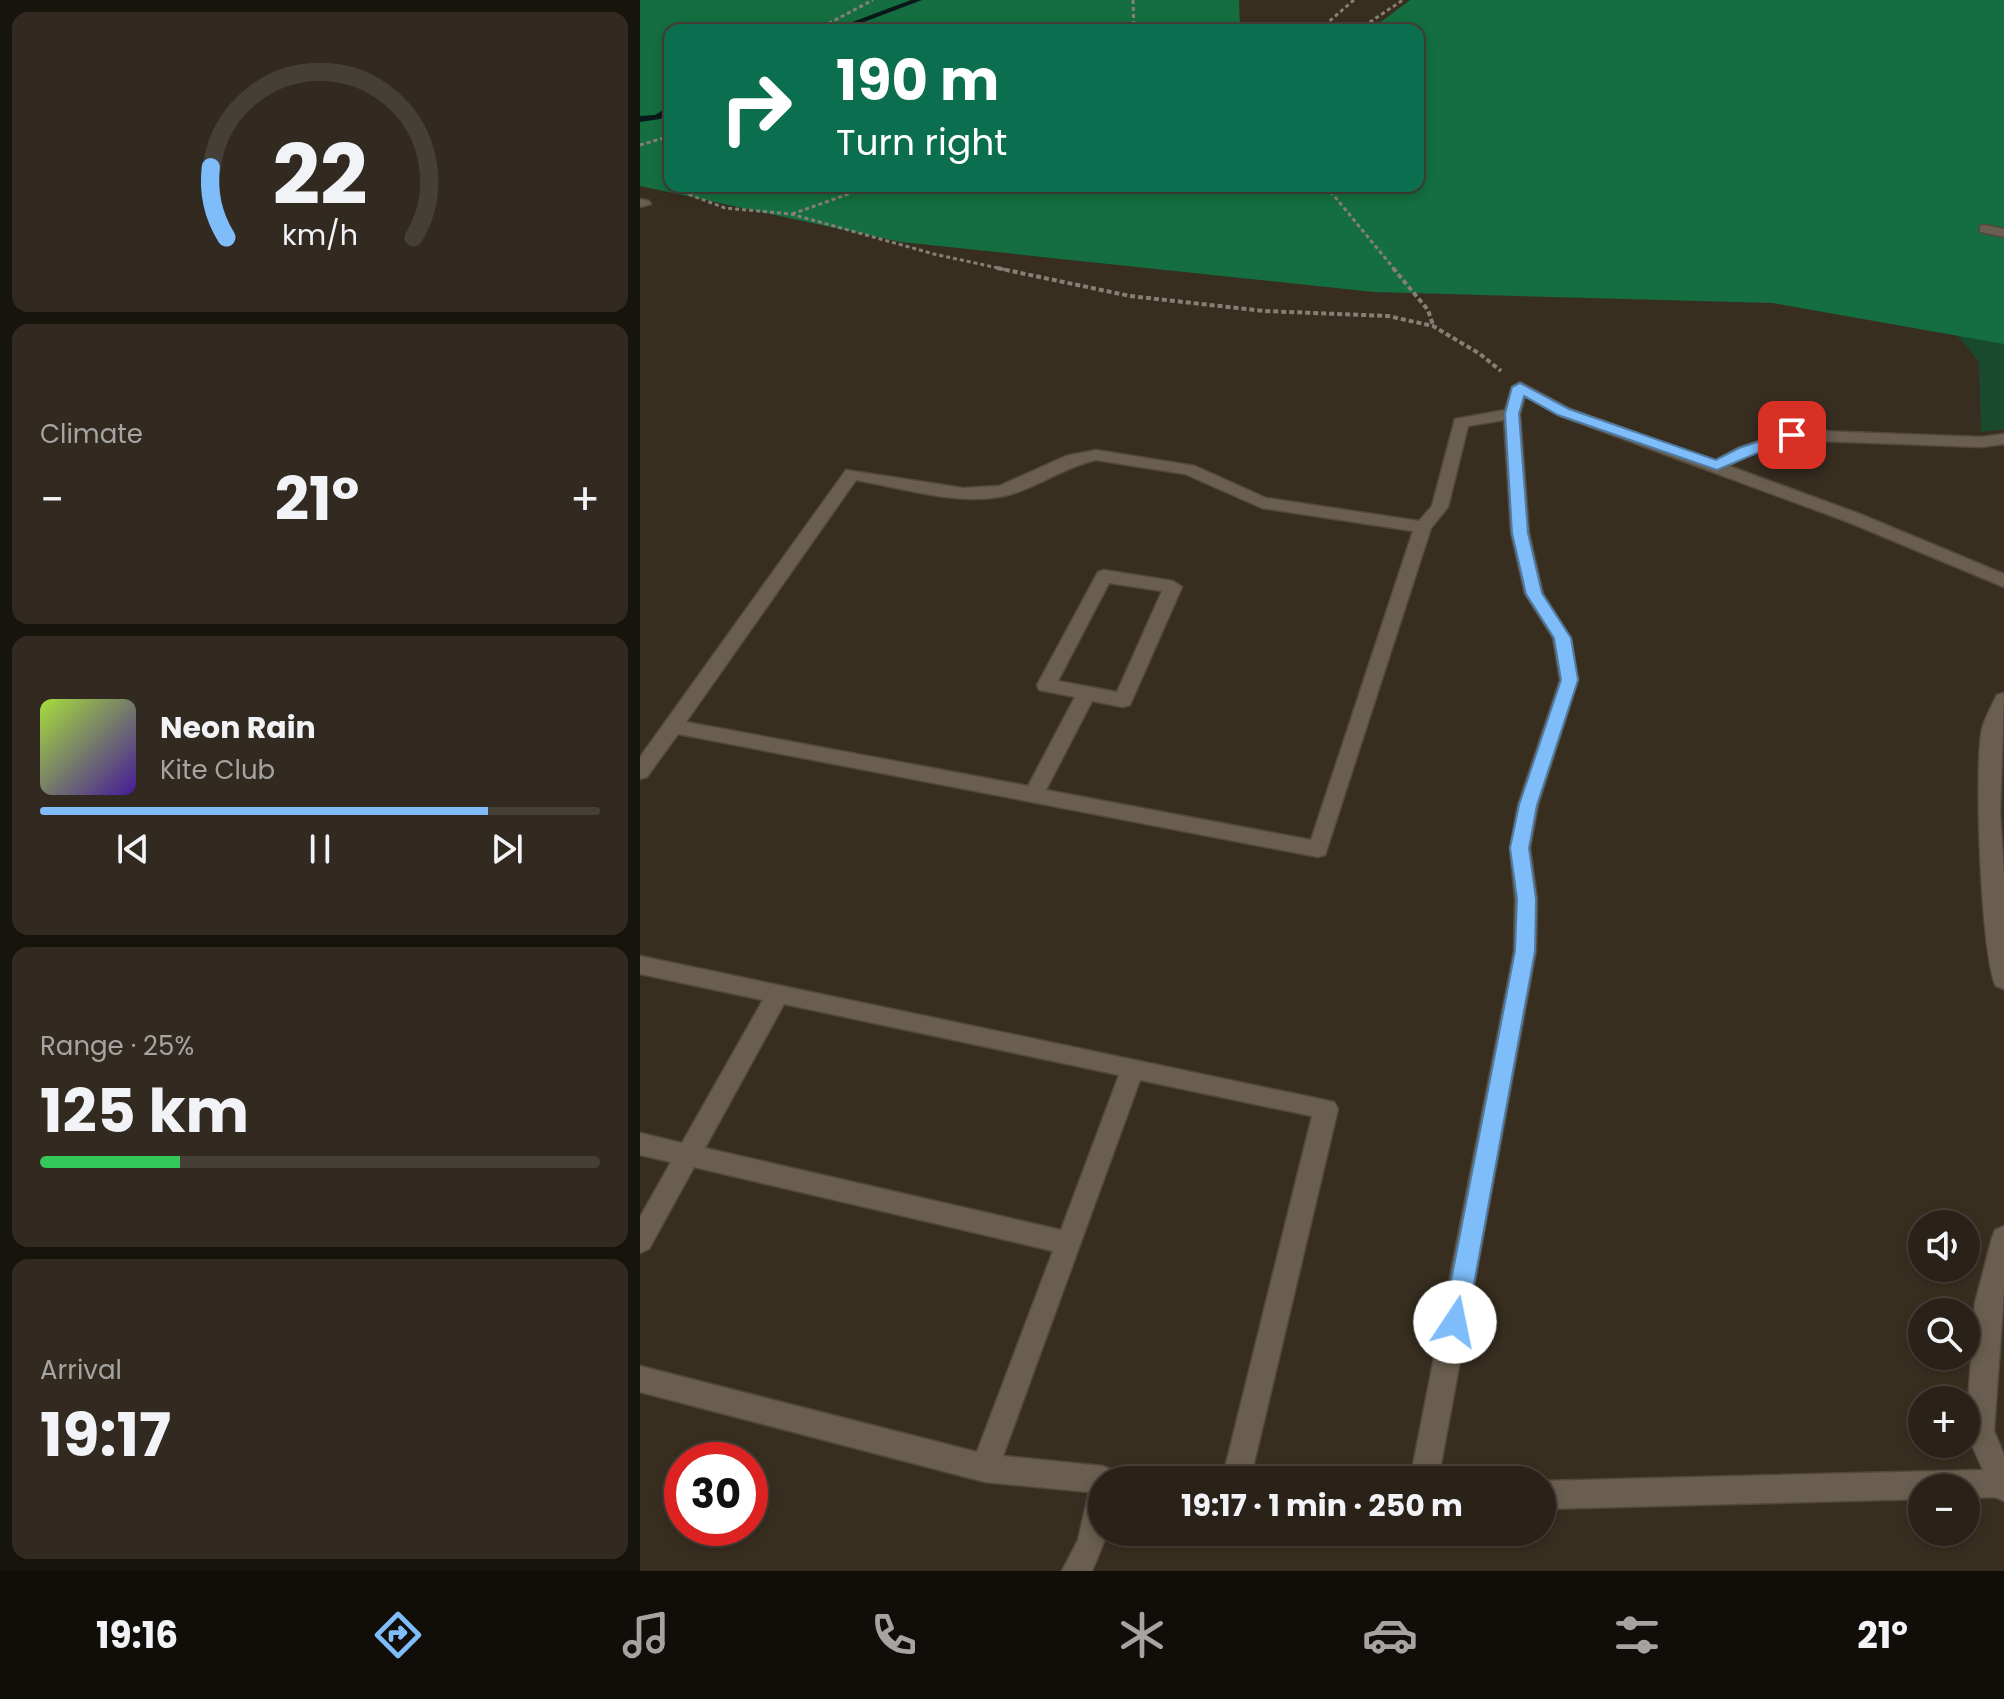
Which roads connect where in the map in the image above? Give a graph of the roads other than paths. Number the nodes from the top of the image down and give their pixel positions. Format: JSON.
{"nodes":[{"id":1,"x":1985,"y":229,"type":"dead end"},
{"id":2,"x":2004,"y":233,"type":"edge"},
{"id":3,"x":1512,"y":414,"type":"junction"},
{"id":4,"x":2004,"y":439,"type":"edge"},
{"id":5,"x":1717,"y":466,"type":"junction"},
{"id":6,"x":1423,"y":527,"type":"junction"},
{"id":7,"x":2004,"y":581,"type":"edge"},
{"id":8,"x":1087,"y":693,"type":"junction"},
{"id":9,"x":2004,"y":700,"type":"edge"},
{"id":10,"x":673,"y":726,"type":"junction"},
{"id":11,"x":640,"y":772,"type":"edge"},
{"id":12,"x":1033,"y":795,"type":"junction"},
{"id":13,"x":640,"y":965,"type":"edge"},
{"id":14,"x":2004,"y":980,"type":"edge"},
{"id":15,"x":778,"y":994,"type":"junction"},
{"id":16,"x":1133,"y":1068,"type":"junction"},
{"id":17,"x":640,"y":1144,"type":"edge"},
{"id":18,"x":688,"y":1155,"type":"junction"},
{"id":19,"x":2004,"y":1238,"type":"edge"},
{"id":20,"x":640,"y":1241,"type":"edge"},
{"id":21,"x":1068,"y":1243,"type":"junction"},
{"id":22,"x":640,"y":1379,"type":"edge"},
{"id":23,"x":1239,"y":1466,"type":"edge"},
{"id":24,"x":1427,"y":1466,"type":"edge"},
{"id":25,"x":985,"y":1468,"type":"junction"},
{"id":26,"x":1088,"y":1479,"type":"edge"},
{"id":27,"x":2004,"y":1484,"type":"edge"},
{"id":28,"x":1556,"y":1495,"type":"edge"},
{"id":29,"x":1090,"y":1546,"type":"edge"},
{"id":30,"x":1076,"y":1571,"type":"edge"}],
"edges":[{"from":1,"to":2,"type":"street"},
{"from":3,"to":5,"type":"street"},
{"from":3,"to":6,"type":"street"},
{"from":3,"to":24,"type":"street"},
{"from":4,"to":5,"type":"street"},
{"from":5,"to":7,"type":"street"},
{"from":6,"to":10,"type":"street"},
{"from":6,"to":12,"type":"street"},
{"from":8,"to":8,"type":"street"},
{"from":8,"to":12,"type":"street"},
{"from":9,"to":14,"type":"street"},
{"from":10,"to":11,"type":"street"},
{"from":10,"to":12,"type":"street"},
{"from":13,"to":15,"type":"street"},
{"from":15,"to":16,"type":"street"},
{"from":15,"to":18,"type":"street"},
{"from":16,"to":21,"type":"street"},
{"from":16,"to":23,"type":"street"},
{"from":17,"to":18,"type":"street"},
{"from":18,"to":20,"type":"street"},
{"from":18,"to":21,"type":"street"},
{"from":19,"to":27,"type":"street"},
{"from":21,"to":25,"type":"street"},
{"from":22,"to":25,"type":"street"},
{"from":25,"to":26,"type":"street"},
{"from":27,"to":28,"type":"street"},
{"from":29,"to":30,"type":"street"}]}
